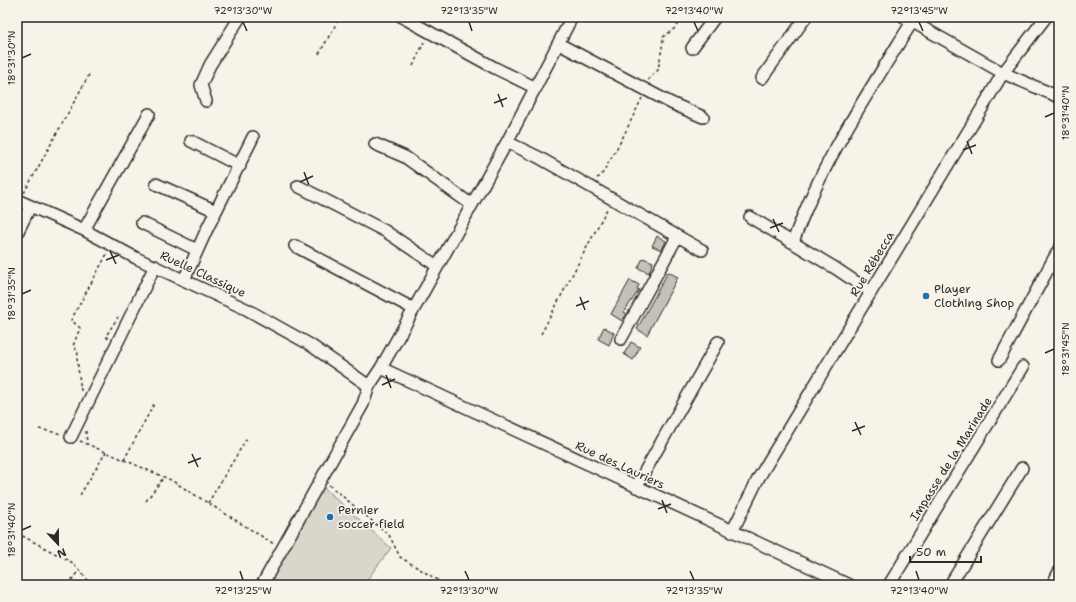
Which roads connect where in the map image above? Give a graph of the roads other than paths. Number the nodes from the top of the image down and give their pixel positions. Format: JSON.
{"nodes":[{"id":1,"x":240,"y":17,"type":"edge"},
{"id":2,"x":402,"y":17,"type":"edge"},
{"id":3,"x":572,"y":17,"type":"edge"},
{"id":4,"x":715,"y":17,"type":"edge"},
{"id":5,"x":806,"y":17,"type":"edge"},
{"id":6,"x":1046,"y":17,"type":"edge"},
{"id":7,"x":908,"y":19,"type":"edge"},
{"id":8,"x":559,"y":44,"type":"junction"},
{"id":9,"x":692,"y":48,"type":"dead end"},
{"id":10,"x":1003,"y":73,"type":"junction"},
{"id":11,"x":762,"y":78,"type":"dead end"},
{"id":12,"x":536,"y":88,"type":"junction"},
{"id":13,"x":1057,"y":94,"type":"edge"},
{"id":14,"x":206,"y":101,"type":"dead end"},
{"id":15,"x":149,"y":114,"type":"dead end"},
{"id":16,"x":703,"y":117,"type":"dead end"},
{"id":17,"x":253,"y":137,"type":"dead end"},
{"id":18,"x":191,"y":140,"type":"dead end"},
{"id":19,"x":507,"y":142,"type":"junction"},
{"id":20,"x":375,"y":144,"type":"dead end"},
{"id":21,"x":240,"y":166,"type":"junction"},
{"id":22,"x":156,"y":184,"type":"dead end"},
{"id":23,"x":298,"y":186,"type":"dead end"},
{"id":24,"x":18,"y":201,"type":"edge"},
{"id":25,"x":472,"y":205,"type":"junction"},
{"id":26,"x":30,"y":207,"type":"junction"},
{"id":27,"x":216,"y":211,"type":"junction"},
{"id":28,"x":750,"y":217,"type":"dead end"},
{"id":29,"x":142,"y":223,"type":"dead end"},
{"id":30,"x":84,"y":230,"type":"junction"},
{"id":31,"x":17,"y":233,"type":"edge"},
{"id":32,"x":677,"y":237,"type":"junction"},
{"id":33,"x":793,"y":242,"type":"junction"},
{"id":34,"x":295,"y":246,"type":"dead end"},
{"id":35,"x":1059,"y":249,"type":"edge"},
{"id":36,"x":197,"y":250,"type":"junction"},
{"id":37,"x":702,"y":250,"type":"dead end"},
{"id":38,"x":155,"y":266,"type":"junction"},
{"id":39,"x":437,"y":266,"type":"junction"},
{"id":40,"x":184,"y":280,"type":"junction"},
{"id":41,"x":871,"y":292,"type":"junction"},
{"id":42,"x":414,"y":309,"type":"junction"},
{"id":43,"x":621,"y":339,"type":"dead end"},
{"id":44,"x":718,"y":342,"type":"dead end"},
{"id":45,"x":999,"y":360,"type":"dead end"},
{"id":46,"x":1023,"y":367,"type":"dead end"},
{"id":47,"x":381,"y":368,"type":"junction"},
{"id":48,"x":369,"y":386,"type":"junction"},
{"id":49,"x":71,"y":437,"type":"road end"},
{"id":50,"x":1022,"y":468,"type":"dead end"},
{"id":51,"x":636,"y":487,"type":"junction"},
{"id":52,"x":732,"y":532,"type":"junction"},
{"id":53,"x":1059,"y":572,"type":"edge"},
{"id":54,"x":262,"y":585,"type":"edge"},
{"id":55,"x":849,"y":585,"type":"edge"},
{"id":56,"x":889,"y":585,"type":"edge"},
{"id":57,"x":950,"y":585,"type":"edge"},
{"id":58,"x":1052,"y":585,"type":"edge"}],
"edges":[{"from":1,"to":14,"type":"street"},
{"from":2,"to":12,"type":"street"},
{"from":3,"to":8,"type":"street"},
{"from":4,"to":9,"type":"street"},
{"from":5,"to":11,"type":"street"},
{"from":6,"to":10,"type":"street","name":"Rue Rébecca"},
{"from":7,"to":10,"type":"street"},
{"from":7,"to":33,"type":"street"},
{"from":8,"to":12,"type":"street"},
{"from":8,"to":16,"type":"street"},
{"from":10,"to":13,"type":"street"},
{"from":10,"to":41,"type":"street","name":"Rue Rébecca"},
{"from":12,"to":19,"type":"street"},
{"from":15,"to":30,"type":"street"},
{"from":17,"to":21,"type":"street"},
{"from":18,"to":21,"type":"street"},
{"from":19,"to":25,"type":"street"},
{"from":19,"to":32,"type":"street"},
{"from":20,"to":25,"type":"street"},
{"from":21,"to":27,"type":"street"},
{"from":22,"to":27,"type":"street"},
{"from":23,"to":39,"type":"street"},
{"from":24,"to":26,"type":"street","name":"Ruelle Classique"},
{"from":25,"to":39,"type":"street"},
{"from":26,"to":30,"type":"street","name":"Ruelle Classique"},
{"from":26,"to":31,"type":"street"},
{"from":27,"to":36,"type":"street"},
{"from":28,"to":33,"type":"street"},
{"from":29,"to":36,"type":"street"},
{"from":30,"to":38,"type":"street","name":"Ruelle Classique"},
{"from":32,"to":37,"type":"street"},
{"from":32,"to":43,"type":"street"},
{"from":33,"to":41,"type":"street"},
{"from":34,"to":42,"type":"street"},
{"from":35,"to":45,"type":"street"},
{"from":36,"to":40,"type":"street"},
{"from":38,"to":40,"type":"street","name":"Ruelle Classique"},
{"from":38,"to":49,"type":"street"},
{"from":39,"to":42,"type":"street"},
{"from":40,"to":48,"type":"street","name":"Ruelle Classique"},
{"from":41,"to":52,"type":"street","name":"Rue Rébecca"},
{"from":42,"to":47,"type":"street"},
{"from":44,"to":51,"type":"street"},
{"from":46,"to":56,"type":"street","name":"Impasse de la Marinade"},
{"from":47,"to":48,"type":"street"},
{"from":47,"to":51,"type":"street","name":"Rue des Lauriers"},
{"from":48,"to":54,"type":"street"},
{"from":50,"to":57,"type":"street"},
{"from":51,"to":52,"type":"street","name":"Rue des Lauriers"},
{"from":52,"to":55,"type":"street","name":"Rue des Lauriers"},
{"from":53,"to":58,"type":"street"}]}
